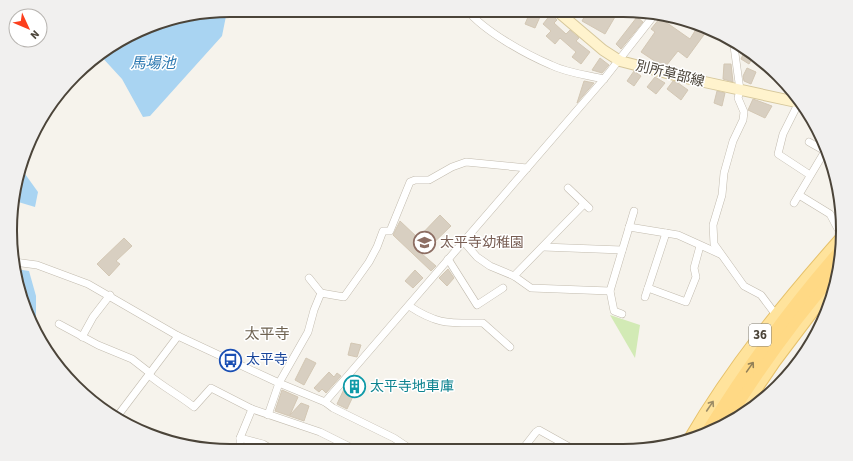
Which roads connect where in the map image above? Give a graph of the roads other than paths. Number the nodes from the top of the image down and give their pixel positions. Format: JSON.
{"nodes":[{"id":1,"x":473,"y":17,"type":"edge"},
{"id":2,"x":564,"y":17,"type":"edge"},
{"id":3,"x":651,"y":19,"type":"edge"},
{"id":4,"x":734,"y":49,"type":"edge"},
{"id":5,"x":620,"y":61,"type":"junction"},
{"id":6,"x":604,"y":79,"type":"junction"},
{"id":7,"x":740,"y":90,"type":"junction"},
{"id":8,"x":792,"y":101,"type":"edge"},
{"id":9,"x":797,"y":108,"type":"edge"},
{"id":10,"x":809,"y":142,"type":"dead end"},
{"id":11,"x":819,"y":148,"type":"edge"},
{"id":12,"x":822,"y":155,"type":"edge"},
{"id":13,"x":527,"y":168,"type":"junction"},
{"id":14,"x":810,"y":175,"type":"junction"},
{"id":15,"x":568,"y":188,"type":"dead end"},
{"id":16,"x":798,"y":195,"type":"junction"},
{"id":17,"x":794,"y":203,"type":"dead end"},
{"id":18,"x":634,"y":211,"type":"dead end"},
{"id":19,"x":836,"y":225,"type":"edge"},
{"id":20,"x":629,"y":227,"type":"junction"},
{"id":21,"x":666,"y":233,"type":"junction"},
{"id":22,"x":464,"y":242,"type":"junction"},
{"id":23,"x":836,"y":245,"type":"edge"},
{"id":24,"x":700,"y":246,"type":"junction"},
{"id":25,"x":542,"y":247,"type":"junction"},
{"id":26,"x":622,"y":250,"type":"junction"},
{"id":27,"x":720,"y":254,"type":"junction"},
{"id":28,"x":834,"y":258,"type":"edge"},
{"id":29,"x":448,"y":259,"type":"junction"},
{"id":30,"x":20,"y":263,"type":"edge"},
{"id":31,"x":514,"y":276,"type":"junction"},
{"id":32,"x":310,"y":278,"type":"dead end"},
{"id":33,"x":831,"y":278,"type":"edge"},
{"id":34,"x":503,"y":288,"type":"dead end"},
{"id":35,"x":648,"y":288,"type":"junction"},
{"id":36,"x":610,"y":291,"type":"junction"},
{"id":37,"x":827,"y":291,"type":"edge"},
{"id":38,"x":321,"y":293,"type":"junction"},
{"id":39,"x":110,"y":296,"type":"junction"},
{"id":40,"x":645,"y":297,"type":"dead end"},
{"id":41,"x":409,"y":306,"type":"junction"},
{"id":42,"x":622,"y":314,"type":"dead end"},
{"id":43,"x":776,"y":315,"type":"junction"},
{"id":44,"x":59,"y":324,"type":"dead end"},
{"id":45,"x":178,"y":336,"type":"junction"},
{"id":46,"x":82,"y":337,"type":"junction"},
{"id":47,"x":510,"y":347,"type":"dead end"},
{"id":48,"x":150,"y":374,"type":"junction"},
{"id":49,"x":279,"y":383,"type":"junction"},
{"id":50,"x":325,"y":402,"type":"junction"},
{"id":51,"x":744,"y":405,"type":"edge"},
{"id":52,"x":252,"y":409,"type":"junction"},
{"id":53,"x":120,"y":413,"type":"edge"},
{"id":54,"x":731,"y":414,"type":"edge"},
{"id":55,"x":268,"y":415,"type":"junction"},
{"id":56,"x":713,"y":424,"type":"edge"},
{"id":57,"x":695,"y":432,"type":"edge"},
{"id":58,"x":240,"y":438,"type":"junction"},
{"id":59,"x":240,"y":444,"type":"edge"},
{"id":60,"x":263,"y":444,"type":"edge"},
{"id":61,"x":344,"y":444,"type":"edge"},
{"id":62,"x":403,"y":444,"type":"edge"},
{"id":63,"x":527,"y":444,"type":"edge"},
{"id":64,"x":564,"y":444,"type":"edge"}],
"edges":[{"from":1,"to":6,"type":"street"},
{"from":2,"to":5,"type":"main road","name":"別所草部線"},
{"from":3,"to":5,"type":"street"},
{"from":4,"to":7,"type":"street"},
{"from":5,"to":6,"type":"street"},
{"from":5,"to":7,"type":"main road","name":"別所草部線"},
{"from":6,"to":13,"type":"street"},
{"from":7,"to":8,"type":"main road","name":"別所草部線"},
{"from":7,"to":27,"type":"street"},
{"from":9,"to":14,"type":"street"},
{"from":10,"to":11,"type":"street"},
{"from":12,"to":14,"type":"street"},
{"from":13,"to":22,"type":"street"},
{"from":13,"to":38,"type":"street"},
{"from":14,"to":16,"type":"street"},
{"from":15,"to":25,"type":"street"},
{"from":16,"to":17,"type":"street"},
{"from":16,"to":19,"type":"street"},
{"from":18,"to":20,"type":"street"},
{"from":20,"to":21,"type":"street"},
{"from":20,"to":26,"type":"street"},
{"from":21,"to":24,"type":"street"},
{"from":21,"to":35,"type":"street"},
{"from":22,"to":29,"type":"street"},
{"from":22,"to":31,"type":"street"},
{"from":23,"to":43,"type":"main road","number":"36"},
{"from":24,"to":27,"type":"street"},
{"from":24,"to":35,"type":"street"},
{"from":25,"to":26,"type":"street"},
{"from":25,"to":31,"type":"street"},
{"from":26,"to":36,"type":"street"},
{"from":27,"to":43,"type":"street"},
{"from":56,"to":28,"type":"highway","one_way":true},
{"from":29,"to":34,"type":"street"},
{"from":29,"to":41,"type":"street"},
{"from":30,"to":39,"type":"street"},
{"from":31,"to":36,"type":"street"},
{"from":32,"to":38,"type":"street"},
{"from":33,"to":54,"type":"highway"},
{"from":35,"to":40,"type":"street"},
{"from":36,"to":42,"type":"street"},
{"from":37,"to":51,"type":"main road","number":"36"},
{"from":38,"to":49,"type":"street"},
{"from":39,"to":45,"type":"street"},
{"from":39,"to":46,"type":"street"},
{"from":41,"to":47,"type":"street"},
{"from":41,"to":50,"type":"street"},
{"from":57,"to":43,"type":"main road","number":"36","one_way":true},
{"from":44,"to":46,"type":"street"},
{"from":45,"to":48,"type":"street"},
{"from":45,"to":49,"type":"street"},
{"from":46,"to":48,"type":"street"},
{"from":48,"to":52,"type":"street"},
{"from":48,"to":53,"type":"street"},
{"from":49,"to":50,"type":"street"},
{"from":49,"to":55,"type":"street"},
{"from":50,"to":62,"type":"street"},
{"from":52,"to":55,"type":"street"},
{"from":52,"to":58,"type":"street"},
{"from":55,"to":61,"type":"street"},
{"from":58,"to":59,"type":"street"},
{"from":58,"to":60,"type":"street"},
{"from":63,"to":64,"type":"street"}]}
